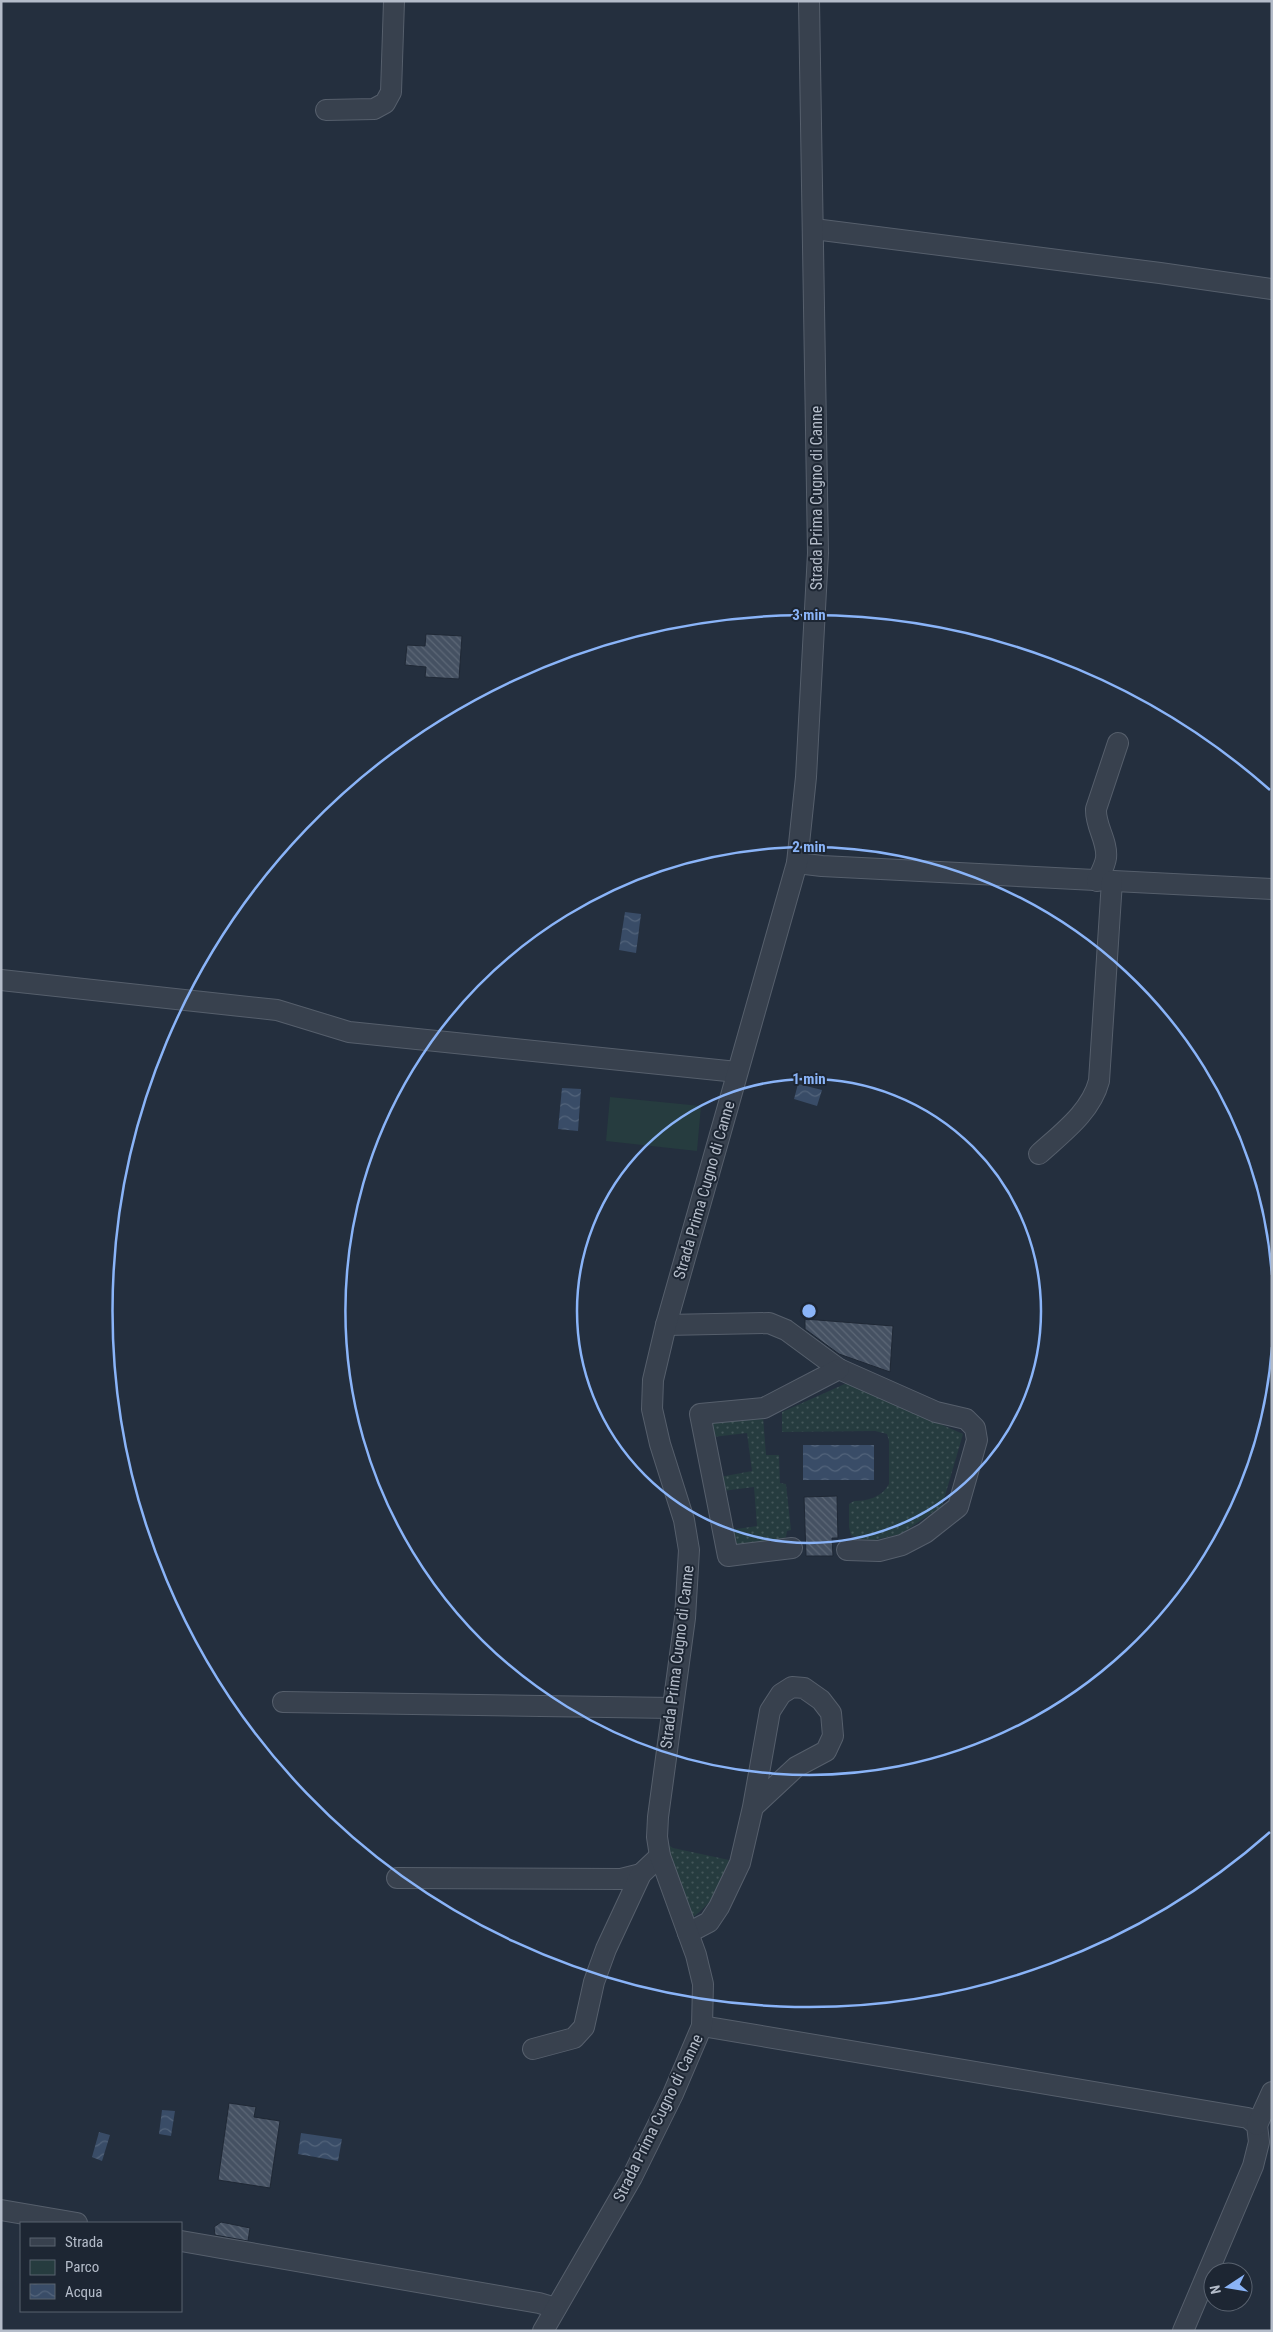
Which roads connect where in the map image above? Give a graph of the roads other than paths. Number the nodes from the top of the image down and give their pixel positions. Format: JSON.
{"nodes":[{"id":1,"x":394,"y":1,"type":"edge"},
{"id":2,"x":809,"y":1,"type":"edge"},
{"id":3,"x":326,"y":110,"type":"dead end"},
{"id":4,"x":814,"y":229,"type":"junction"},
{"id":5,"x":1272,"y":289,"type":"edge"},
{"id":6,"x":1118,"y":743,"type":"dead end"},
{"id":7,"x":797,"y":863,"type":"junction"},
{"id":8,"x":1104,"y":881,"type":"junction"},
{"id":9,"x":1272,"y":889,"type":"edge"},
{"id":10,"x":1,"y":980,"type":"edge"},
{"id":11,"x":737,"y":1072,"type":"junction"},
{"id":12,"x":1038,"y":1154,"type":"dead end"},
{"id":13,"x":666,"y":1325,"type":"junction"},
{"id":14,"x":839,"y":1369,"type":"junction"},
{"id":15,"x":792,"y":1548,"type":"dead end"},
{"id":16,"x":847,"y":1550,"type":"dead end"},
{"id":17,"x":282,"y":1702,"type":"dead end"},
{"id":18,"x":672,"y":1708,"type":"junction"},
{"id":19,"x":753,"y":1807,"type":"junction"},
{"id":20,"x":660,"y":1856,"type":"junction"},
{"id":21,"x":641,"y":1874,"type":"junction"},
{"id":22,"x":397,"y":1878,"type":"dead end"},
{"id":23,"x":688,"y":1933,"type":"junction"},
{"id":24,"x":702,"y":2026,"type":"junction"},
{"id":25,"x":533,"y":2049,"type":"dead end"},
{"id":26,"x":1270,"y":2102,"type":"edge"},
{"id":27,"x":1257,"y":2125,"type":"junction"},
{"id":28,"x":1,"y":2210,"type":"edge"},
{"id":29,"x":71,"y":2222,"type":"edge"},
{"id":30,"x":182,"y":2241,"type":"edge"},
{"id":31,"x":556,"y":2308,"type":"junction"},
{"id":32,"x":543,"y":2331,"type":"edge"},
{"id":33,"x":1184,"y":2331,"type":"edge"}],
"edges":[{"from":1,"to":3,"type":"street"},
{"from":2,"to":4,"type":"street","name":"Strada Prima Cugno di Canne"},
{"from":4,"to":5,"type":"street"},
{"from":4,"to":7,"type":"street","name":"Strada Prima Cugno di Canne"},
{"from":6,"to":8,"type":"street"},
{"from":7,"to":8,"type":"street"},
{"from":7,"to":11,"type":"street","name":"Strada Prima Cugno di Canne"},
{"from":8,"to":9,"type":"street"},
{"from":8,"to":12,"type":"street"},
{"from":10,"to":11,"type":"street"},
{"from":11,"to":13,"type":"street","name":"Strada Prima Cugno di Canne"},
{"from":13,"to":14,"type":"street"},
{"from":13,"to":18,"type":"street","name":"Strada Prima Cugno di Canne"},
{"from":14,"to":15,"type":"street"},
{"from":14,"to":16,"type":"street"},
{"from":17,"to":18,"type":"street"},
{"from":18,"to":20,"type":"street","name":"Strada Prima Cugno di Canne"},
{"from":19,"to":19,"type":"street"},
{"from":19,"to":23,"type":"street"},
{"from":20,"to":21,"type":"street"},
{"from":20,"to":23,"type":"street","name":"Strada Prima Cugno di Canne"},
{"from":21,"to":22,"type":"street"},
{"from":21,"to":25,"type":"street"},
{"from":23,"to":24,"type":"street","name":"Strada Prima Cugno di Canne"},
{"from":24,"to":27,"type":"street"},
{"from":24,"to":31,"type":"street","name":"Strada Prima Cugno di Canne"},
{"from":26,"to":27,"type":"street"},
{"from":27,"to":33,"type":"street"},
{"from":28,"to":29,"type":"street"},
{"from":30,"to":31,"type":"street"},
{"from":31,"to":32,"type":"street","name":"Strada Prima Cugno di Canne"}]}
